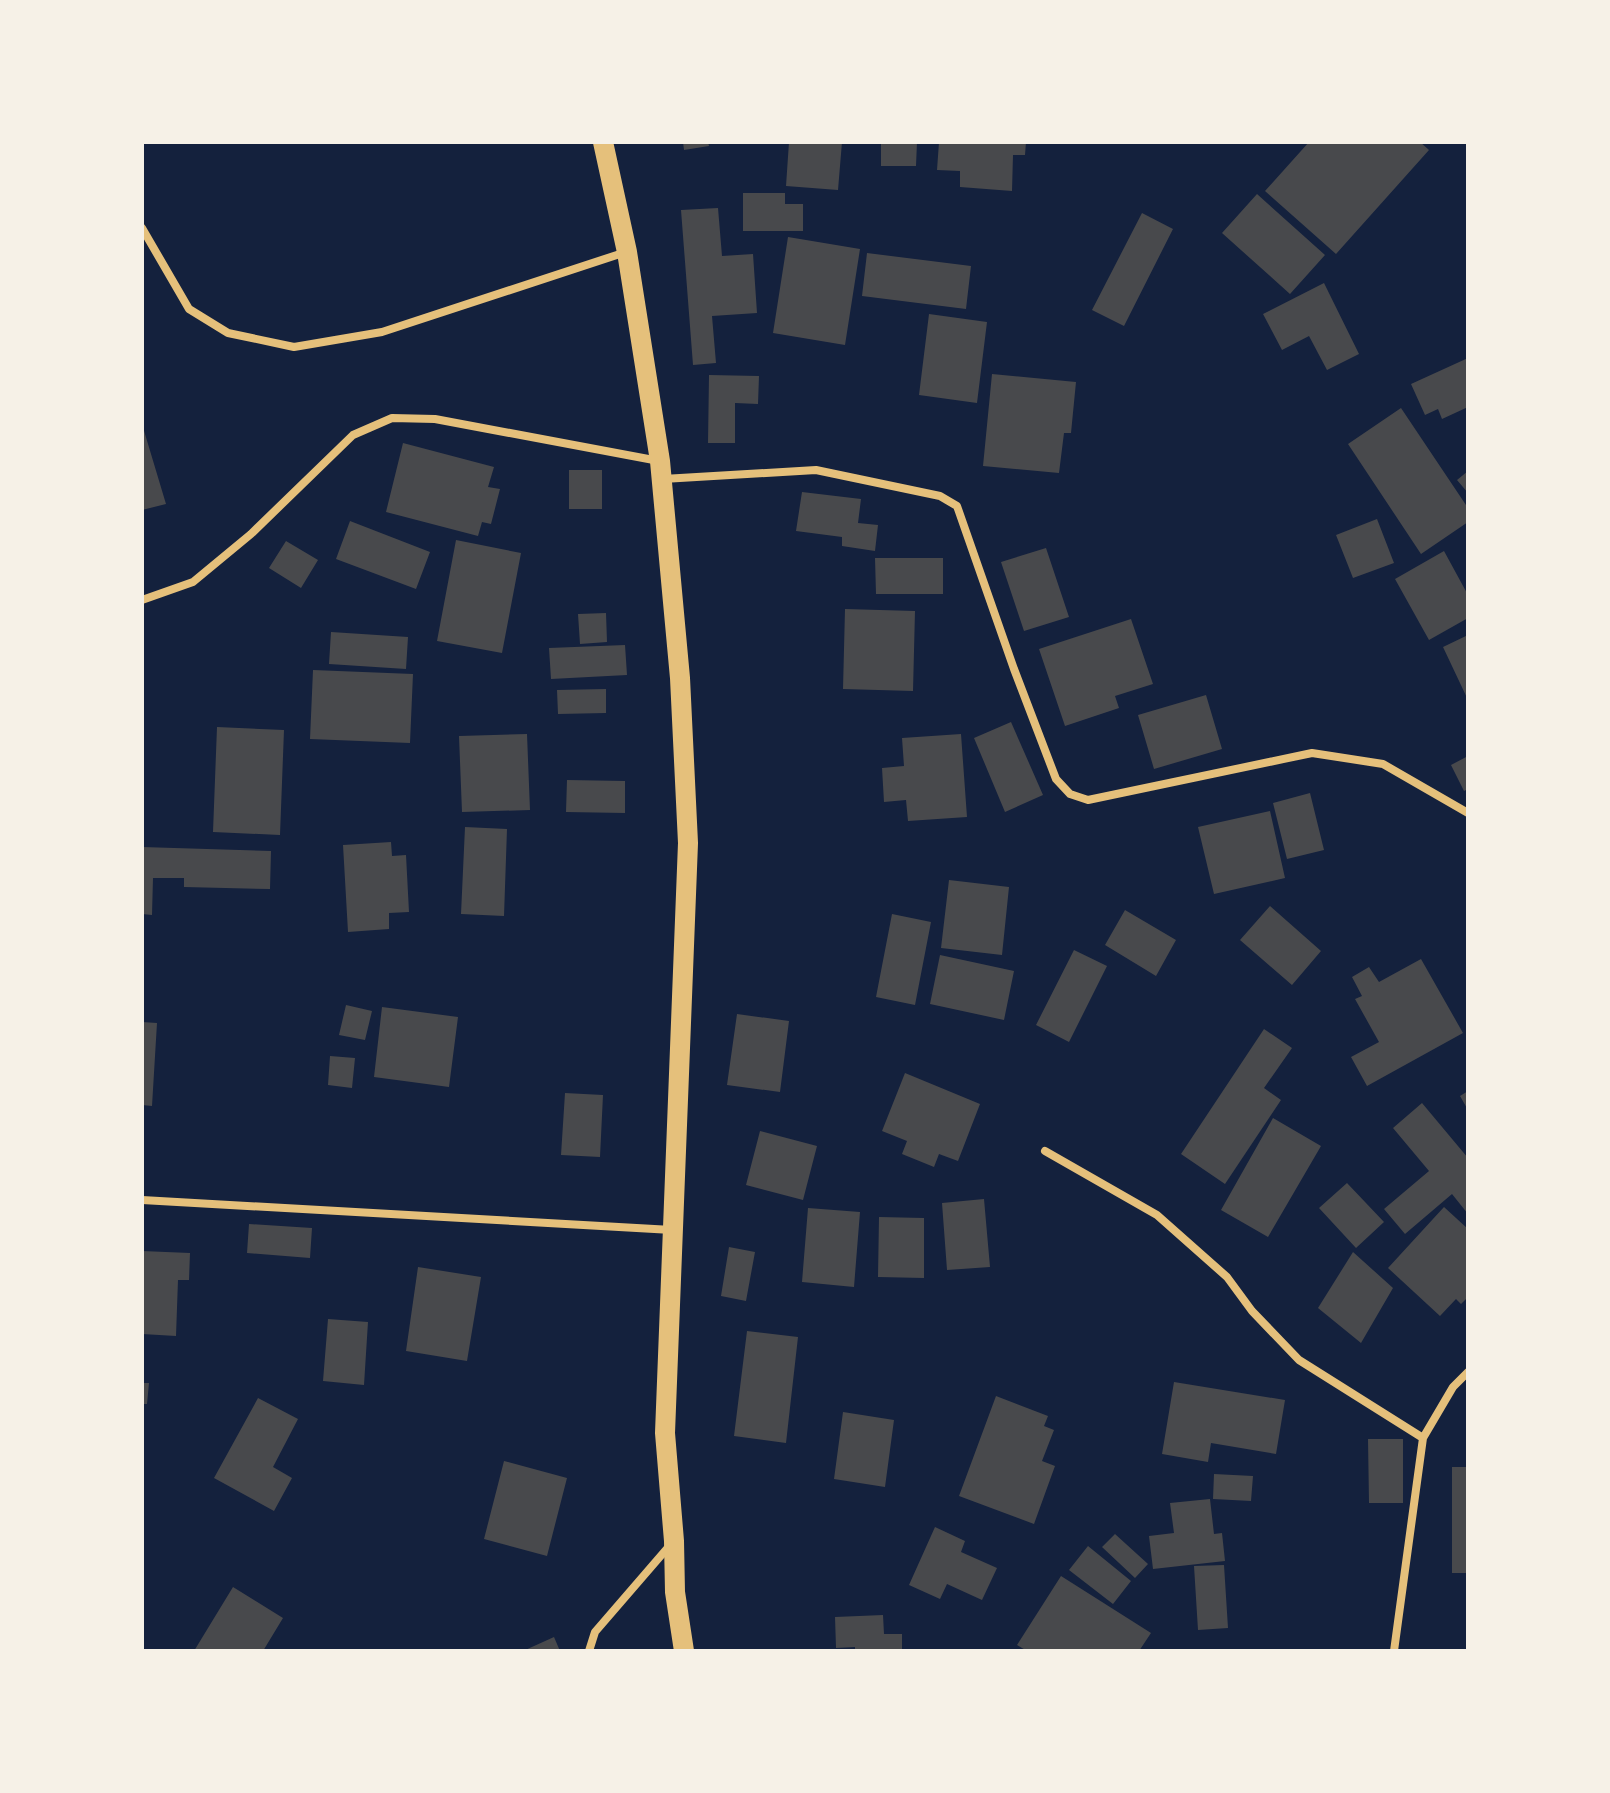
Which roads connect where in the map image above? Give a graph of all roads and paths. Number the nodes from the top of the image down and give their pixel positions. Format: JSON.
{"nodes":[{"id":1,"x":603,"y":142,"type":"edge"},
{"id":2,"x":142,"y":228,"type":"edge"},
{"id":3,"x":627,"y":252,"type":"junction"},
{"id":4,"x":661,"y":470,"type":"junction"},
{"id":5,"x":142,"y":600,"type":"edge"},
{"id":6,"x":1468,"y":813,"type":"edge"},
{"id":7,"x":1045,"y":1151,"type":"dead end"},
{"id":8,"x":142,"y":1200,"type":"edge"},
{"id":9,"x":672,"y":1230,"type":"junction"},
{"id":10,"x":1468,"y":1372,"type":"edge"},
{"id":11,"x":1423,"y":1438,"type":"junction"},
{"id":12,"x":674,"y":1541,"type":"junction"},
{"id":13,"x":589,"y":1651,"type":"edge"},
{"id":14,"x":684,"y":1651,"type":"edge"},
{"id":15,"x":1394,"y":1651,"type":"edge"}],
"edges":[{"from":1,"to":3,"type":"main road"},
{"from":2,"to":3,"type":"street"},
{"from":3,"to":4,"type":"main road"},
{"from":4,"to":5,"type":"street"},
{"from":4,"to":6,"type":"street"},
{"from":4,"to":9,"type":"main road"},
{"from":7,"to":11,"type":"street"},
{"from":8,"to":9,"type":"street"},
{"from":9,"to":12,"type":"main road"},
{"from":10,"to":11,"type":"street"},
{"from":11,"to":15,"type":"street"},
{"from":12,"to":13,"type":"street"},
{"from":12,"to":14,"type":"main road"}]}
